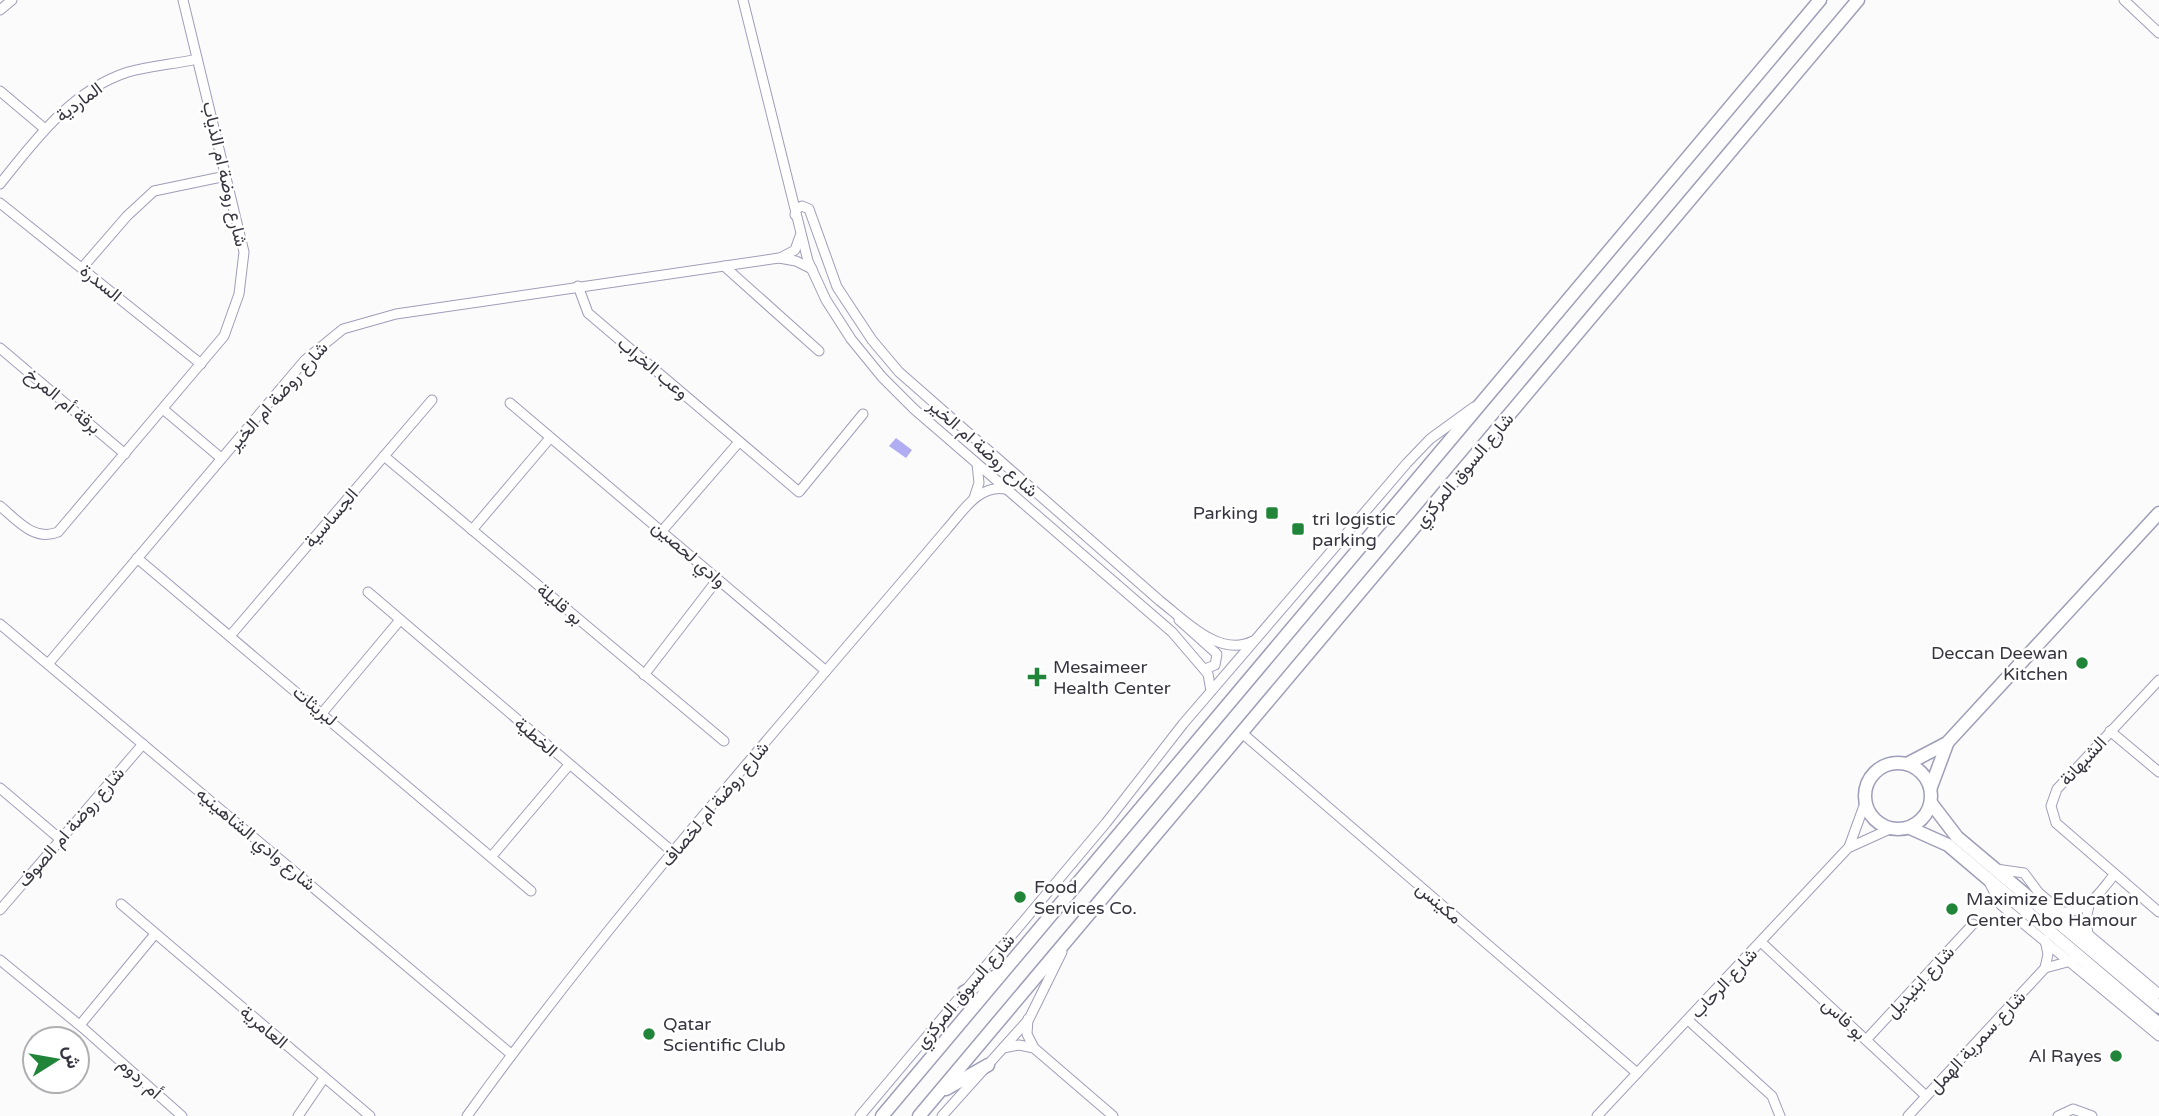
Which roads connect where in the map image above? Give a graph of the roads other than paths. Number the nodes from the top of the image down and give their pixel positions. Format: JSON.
{"nodes":[{"id":1,"x":12,"y":0,"type":"edge"},
{"id":2,"x":183,"y":0,"type":"edge"},
{"id":3,"x":743,"y":0,"type":"edge"},
{"id":4,"x":1820,"y":0,"type":"edge"},
{"id":5,"x":1858,"y":0,"type":"edge"},
{"id":6,"x":2124,"y":0,"type":"edge"},
{"id":7,"x":0,"y":10,"type":"edge"},
{"id":8,"x":2159,"y":33,"type":"edge"},
{"id":9,"x":197,"y":59,"type":"junction"},
{"id":10,"x":0,"y":91,"type":"edge"},
{"id":11,"x":45,"y":129,"type":"junction"},
{"id":12,"x":226,"y":176,"type":"junction"},
{"id":13,"x":0,"y":184,"type":"edge"},
{"id":14,"x":0,"y":202,"type":"edge"},
{"id":15,"x":795,"y":215,"type":"junction"},
{"id":16,"x":800,"y":236,"type":"junction"},
{"id":17,"x":779,"y":258,"type":"junction"},
{"id":18,"x":724,"y":266,"type":"junction"},
{"id":19,"x":82,"y":268,"type":"junction"},
{"id":20,"x":812,"y":269,"type":"junction"},
{"id":21,"x":578,"y":286,"type":"junction"},
{"id":22,"x":0,"y":348,"type":"edge"},
{"id":23,"x":819,"y":351,"type":"dead end"},
{"id":24,"x":201,"y":364,"type":"junction"},
{"id":25,"x":1488,"y":397,"type":"junction"},
{"id":26,"x":432,"y":400,"type":"dead end"},
{"id":27,"x":510,"y":403,"type":"dead end"},
{"id":28,"x":163,"y":409,"type":"junction"},
{"id":29,"x":863,"y":414,"type":"dead end"},
{"id":30,"x":550,"y":438,"type":"junction"},
{"id":31,"x":739,"y":442,"type":"junction"},
{"id":32,"x":125,"y":454,"type":"junction"},
{"id":33,"x":384,"y":456,"type":"junction"},
{"id":34,"x":221,"y":458,"type":"junction"},
{"id":35,"x":977,"y":464,"type":"junction"},
{"id":36,"x":1006,"y":489,"type":"junction"},
{"id":37,"x":973,"y":499,"type":"junction"},
{"id":38,"x":0,"y":506,"type":"edge"},
{"id":39,"x":2159,"y":513,"type":"edge"},
{"id":40,"x":472,"y":530,"type":"junction"},
{"id":41,"x":662,"y":531,"type":"junction"},
{"id":42,"x":137,"y":558,"type":"junction"},
{"id":43,"x":717,"y":580,"type":"junction"},
{"id":44,"x":368,"y":592,"type":"dead end"},
{"id":45,"x":1175,"y":612,"type":"junction"},
{"id":46,"x":400,"y":620,"type":"junction"},
{"id":47,"x":0,"y":624,"type":"edge"},
{"id":48,"x":230,"y":636,"type":"junction"},
{"id":49,"x":1254,"y":640,"type":"junction"},
{"id":50,"x":48,"y":664,"type":"junction"},
{"id":51,"x":1205,"y":669,"type":"junction"},
{"id":52,"x":826,"y":671,"type":"junction"},
{"id":53,"x":644,"y":675,"type":"junction"},
{"id":54,"x":2159,"y":680,"type":"edge"},
{"id":55,"x":1211,"y":691,"type":"junction"},
{"id":56,"x":323,"y":712,"type":"junction"},
{"id":57,"x":2110,"y":731,"type":"junction"},
{"id":58,"x":1242,"y":733,"type":"junction"},
{"id":59,"x":724,"y":741,"type":"dead end"},
{"id":60,"x":1947,"y":743,"type":"junction"},
{"id":61,"x":143,"y":744,"type":"junction"},
{"id":62,"x":1907,"y":764,"type":"junction"},
{"id":63,"x":569,"y":765,"type":"junction"},
{"id":64,"x":2159,"y":772,"type":"edge"},
{"id":65,"x":0,"y":788,"type":"edge"},
{"id":66,"x":1931,"y":788,"type":"junction"},
{"id":67,"x":1865,"y":803,"type":"junction"},
{"id":68,"x":1931,"y":803,"type":"junction"},
{"id":69,"x":1910,"y":828,"type":"junction"},
{"id":70,"x":1890,"y":829,"type":"junction"},
{"id":71,"x":60,"y":839,"type":"junction"},
{"id":72,"x":1849,"y":848,"type":"junction"},
{"id":73,"x":674,"y":853,"type":"junction"},
{"id":74,"x":492,"y":856,"type":"junction"},
{"id":75,"x":1992,"y":874,"type":"junction"},
{"id":76,"x":2114,"y":875,"type":"junction"},
{"id":77,"x":531,"y":891,"type":"dead end"},
{"id":78,"x":121,"y":904,"type":"dead end"},
{"id":79,"x":2089,"y":905,"type":"junction"},
{"id":80,"x":0,"y":911,"type":"edge"},
{"id":81,"x":2062,"y":912,"type":"junction"},
{"id":82,"x":2159,"y":912,"type":"edge"},
{"id":83,"x":1973,"y":924,"type":"dead end"},
{"id":84,"x":2088,"y":935,"type":"junction"},
{"id":85,"x":157,"y":936,"type":"junction"},
{"id":86,"x":1068,"y":940,"type":"junction"},
{"id":87,"x":2045,"y":940,"type":"junction"},
{"id":88,"x":1762,"y":943,"type":"junction"},
{"id":89,"x":0,"y":960,"type":"edge"},
{"id":90,"x":2071,"y":961,"type":"junction"},
{"id":91,"x":2045,"y":968,"type":"junction"},
{"id":92,"x":1002,"y":974,"type":"junction"},
{"id":93,"x":964,"y":992,"type":"junction"},
{"id":94,"x":2159,"y":995,"type":"edge"},
{"id":95,"x":2159,"y":1007,"type":"edge"},
{"id":96,"x":1029,"y":1019,"type":"junction"},
{"id":97,"x":1688,"y":1020,"type":"junction"},
{"id":98,"x":2159,"y":1024,"type":"edge"},
{"id":99,"x":80,"y":1025,"type":"edge"},
{"id":100,"x":82,"y":1025,"type":"edge"},
{"id":101,"x":91,"y":1035,"type":"edge"},
{"id":102,"x":2159,"y":1036,"type":"edge"},
{"id":103,"x":1866,"y":1040,"type":"junction"},
{"id":104,"x":1003,"y":1048,"type":"junction"},
{"id":105,"x":1034,"y":1048,"type":"junction"},
{"id":106,"x":511,"y":1054,"type":"junction"},
{"id":107,"x":988,"y":1065,"type":"junction"},
{"id":108,"x":1637,"y":1073,"type":"junction"},
{"id":109,"x":324,"y":1078,"type":"junction"},
{"id":110,"x":940,"y":1092,"type":"junction"},
{"id":111,"x":1926,"y":1097,"type":"junction"},
{"id":112,"x":182,"y":1116,"type":"edge"},
{"id":113,"x":298,"y":1116,"type":"edge"},
{"id":114,"x":370,"y":1116,"type":"edge"},
{"id":115,"x":467,"y":1116,"type":"edge"},
{"id":116,"x":860,"y":1116,"type":"edge"},
{"id":117,"x":882,"y":1116,"type":"edge"},
{"id":118,"x":919,"y":1116,"type":"edge"},
{"id":119,"x":942,"y":1116,"type":"edge"},
{"id":120,"x":1113,"y":1116,"type":"edge"},
{"id":121,"x":1597,"y":1116,"type":"edge"},
{"id":122,"x":1780,"y":1116,"type":"edge"},
{"id":123,"x":1908,"y":1116,"type":"edge"},
{"id":124,"x":2058,"y":1116,"type":"edge"},
{"id":125,"x":2092,"y":1116,"type":"edge"}],
"edges":[{"from":1,"to":7,"type":"street"},
{"from":2,"to":9,"type":"street","name":"شارع روضة ام الذياب"},
{"from":3,"to":15,"type":"street"},
{"from":4,"to":25,"type":"main road","name":"شارع السوق المركزي"},
{"from":5,"to":58,"type":"main road","name":"شارع السوق المركزي"},
{"from":6,"to":8,"type":"street"},
{"from":9,"to":11,"type":"street","name":"الماردية"},
{"from":9,"to":12,"type":"street","name":"شارع روضة ام الذياب"},
{"from":10,"to":11,"type":"street","name":"الماردية"},
{"from":11,"to":13,"type":"street","name":"الماردية"},
{"from":12,"to":19,"type":"street"},
{"from":12,"to":24,"type":"street","name":"شارع روضة ام الذياب"},
{"from":14,"to":19,"type":"street","name":"السدرة"},
{"from":15,"to":16,"type":"street","name":"شارع روضة ام الخير"},
{"from":15,"to":45,"type":"street","name":"شارع روضة ام الخير"},
{"from":16,"to":17,"type":"street"},
{"from":16,"to":20,"type":"street","name":"شارع روضة ام الخير"},
{"from":17,"to":18,"type":"street","name":"شارع روضة ام الخير"},
{"from":17,"to":20,"type":"street","name":"شارع روضة ام الخير"},
{"from":18,"to":21,"type":"street","name":"شارع روضة ام الخير"},
{"from":18,"to":23,"type":"street"},
{"from":19,"to":24,"type":"street","name":"السدرة"},
{"from":20,"to":35,"type":"street","name":"شارع روضة ام الخير"},
{"from":21,"to":31,"type":"street","name":"وعب الخراب"},
{"from":21,"to":34,"type":"street","name":"شارع روضة ام الخير"},
{"from":22,"to":32,"type":"street","name":"برقة أم المرخ"},
{"from":24,"to":28,"type":"street","name":"شارع روضة ام الذياب"},
{"from":25,"to":49,"type":"street","name":"شارع السوق المركزي"},
{"from":25,"to":92,"type":"main road","name":"شارع السوق المركزي"},
{"from":26,"to":33,"type":"street","name":"الجساسية"},
{"from":27,"to":30,"type":"street","name":"وادي لحصين"},
{"from":28,"to":32,"type":"street","name":"شارع روضة ام الذياب"},
{"from":28,"to":34,"type":"street"},
{"from":29,"to":31,"type":"street","name":"وعب الخراب"},
{"from":30,"to":40,"type":"street"},
{"from":30,"to":41,"type":"street","name":"وادي لحصين"},
{"from":31,"to":41,"type":"street"},
{"from":32,"to":38,"type":"street","name":"شارع روضة ام الذياب"},
{"from":33,"to":40,"type":"street","name":"بو قليلة"},
{"from":33,"to":48,"type":"street","name":"الجساسية"},
{"from":34,"to":42,"type":"street","name":"شارع روضة ام الخير"},
{"from":35,"to":36,"type":"street","name":"شارع روضة ام الخير"},
{"from":35,"to":37,"type":"street"},
{"from":36,"to":37,"type":"street"},
{"from":36,"to":51,"type":"street","name":"شارع روضة ام الخير"},
{"from":37,"to":52,"type":"street","name":"شارع روضة ام لخصاف"},
{"from":39,"to":60,"type":"main road"},
{"from":40,"to":53,"type":"street","name":"بو قليلة"},
{"from":41,"to":43,"type":"street","name":"وادي لحصين"},
{"from":42,"to":48,"type":"street","name":"لبريثات"},
{"from":42,"to":50,"type":"street","name":"شارع روضة ام الخير"},
{"from":43,"to":52,"type":"street","name":"وادي لحصين"},
{"from":43,"to":53,"type":"street"},
{"from":44,"to":46,"type":"street","name":"الخطية"},
{"from":45,"to":49,"type":"street","name":"شارع روضة ام الخير"},
{"from":45,"to":51,"type":"street"},
{"from":46,"to":56,"type":"street"},
{"from":46,"to":63,"type":"street","name":"الخطية"},
{"from":47,"to":50,"type":"street","name":"شارع وادي الشاهينيه"},
{"from":48,"to":56,"type":"street","name":"لبريثات"},
{"from":49,"to":55,"type":"street","name":"شارع السوق المركزي"},
{"from":50,"to":61,"type":"street","name":"شارع وادي الشاهينيه"},
{"from":51,"to":55,"type":"street","name":"شارع روضة ام الخير"},
{"from":52,"to":73,"type":"street","name":"شارع روضة ام لخصاف"},
{"from":53,"to":59,"type":"street","name":"بو قليلة"},
{"from":54,"to":57,"type":"street","name":"الشبهانة"},
{"from":55,"to":93,"type":"street","name":"شارع السوق المركزي"},
{"from":56,"to":74,"type":"street","name":"لبريثات"},
{"from":57,"to":64,"type":"street"},
{"from":57,"to":76,"type":"street","name":"الشبهانة"},
{"from":58,"to":86,"type":"main road","name":"شارع السوق المركزي"},
{"from":58,"to":108,"type":"street","name":"مكينس"},
{"from":60,"to":62,"type":"main road"},
{"from":60,"to":66,"type":"main road"},
{"from":61,"to":71,"type":"street","name":"شارع روضة ام الصوف"},
{"from":61,"to":106,"type":"street","name":"شارع وادي الشاهينيه"},
{"from":62,"to":66,"type":"main road"},
{"from":62,"to":67,"type":"main road"},
{"from":63,"to":73,"type":"street","name":"الخطية"},
{"from":63,"to":74,"type":"street"},
{"from":65,"to":71,"type":"street"},
{"from":66,"to":68,"type":"main road"},
{"from":67,"to":70,"type":"main road"},
{"from":67,"to":72,"type":"street","name":"شارع الرحاب"},
{"from":68,"to":69,"type":"main road"},
{"from":68,"to":75,"type":"main road"},
{"from":69,"to":70,"type":"main road"},
{"from":69,"to":75,"type":"main road"},
{"from":70,"to":72,"type":"street","name":"شارع الرحاب"},
{"from":71,"to":80,"type":"street","name":"شارع روضة ام الصوف"},
{"from":72,"to":88,"type":"street","name":"شارع الرحاب"},
{"from":73,"to":106,"type":"street","name":"شارع روضة ام لخصاف"},
{"from":74,"to":77,"type":"street","name":"لبريثات"},
{"from":75,"to":81,"type":"street"},
{"from":75,"to":87,"type":"street"},
{"from":75,"to":95,"type":"main road"},
{"from":75,"to":98,"type":"main road"},
{"from":76,"to":79,"type":"street"},
{"from":76,"to":82,"type":"street","name":"الشبهانة"},
{"from":78,"to":85,"type":"street","name":"العامرية"},
{"from":79,"to":81,"type":"street"},
{"from":79,"to":84,"type":"street"},
{"from":81,"to":84,"type":"street"},
{"from":83,"to":103,"type":"street","name":"شارع ابنيديل"},
{"from":84,"to":94,"type":"street"},
{"from":85,"to":100,"type":"street"},
{"from":85,"to":109,"type":"street","name":"العامرية"},
{"from":86,"to":96,"type":"street","name":"شارع السوق المركزي"},
{"from":86,"to":110,"type":"main road","name":"شارع السوق المركزي"},
{"from":87,"to":90,"type":"street"},
{"from":87,"to":91,"type":"street"},
{"from":88,"to":97,"type":"street","name":"شارع الرحاب"},
{"from":88,"to":103,"type":"street","name":"بو فاس"},
{"from":89,"to":99,"type":"street","name":"أم ردوم"},
{"from":90,"to":91,"type":"street"},
{"from":90,"to":102,"type":"street"},
{"from":91,"to":111,"type":"street","name":"شارع سمرية الهمل"},
{"from":92,"to":93,"type":"main road"},
{"from":92,"to":117,"type":"main road","name":"شارع السوق المركزي"},
{"from":93,"to":116,"type":"street","name":"شارع السوق المركزي"},
{"from":96,"to":104,"type":"street","name":"شارع السوق المركزي"},
{"from":96,"to":105,"type":"street"},
{"from":97,"to":108,"type":"street","name":"شارع الرحاب"},
{"from":97,"to":122,"type":"street"},
{"from":101,"to":112,"type":"street","name":"أم ردوم"},
{"from":103,"to":111,"type":"street","name":"بو فاس"},
{"from":104,"to":105,"type":"street"},
{"from":104,"to":107,"type":"street","name":"شارع السوق المركزي"},
{"from":105,"to":120,"type":"street"},
{"from":106,"to":115,"type":"street","name":"شارع روضة ام لخصاف"},
{"from":107,"to":110,"type":"main road"},
{"from":107,"to":119,"type":"street","name":"شارع السوق المركزي"},
{"from":108,"to":121,"type":"street","name":"شارع الرحاب"},
{"from":109,"to":113,"type":"street"},
{"from":109,"to":114,"type":"street","name":"العامرية"},
{"from":110,"to":118,"type":"main road","name":"شارع السوق المركزي"},
{"from":111,"to":123,"type":"street","name":"شارع سمرية الهمل"},
{"from":124,"to":125,"type":"street"}]}
